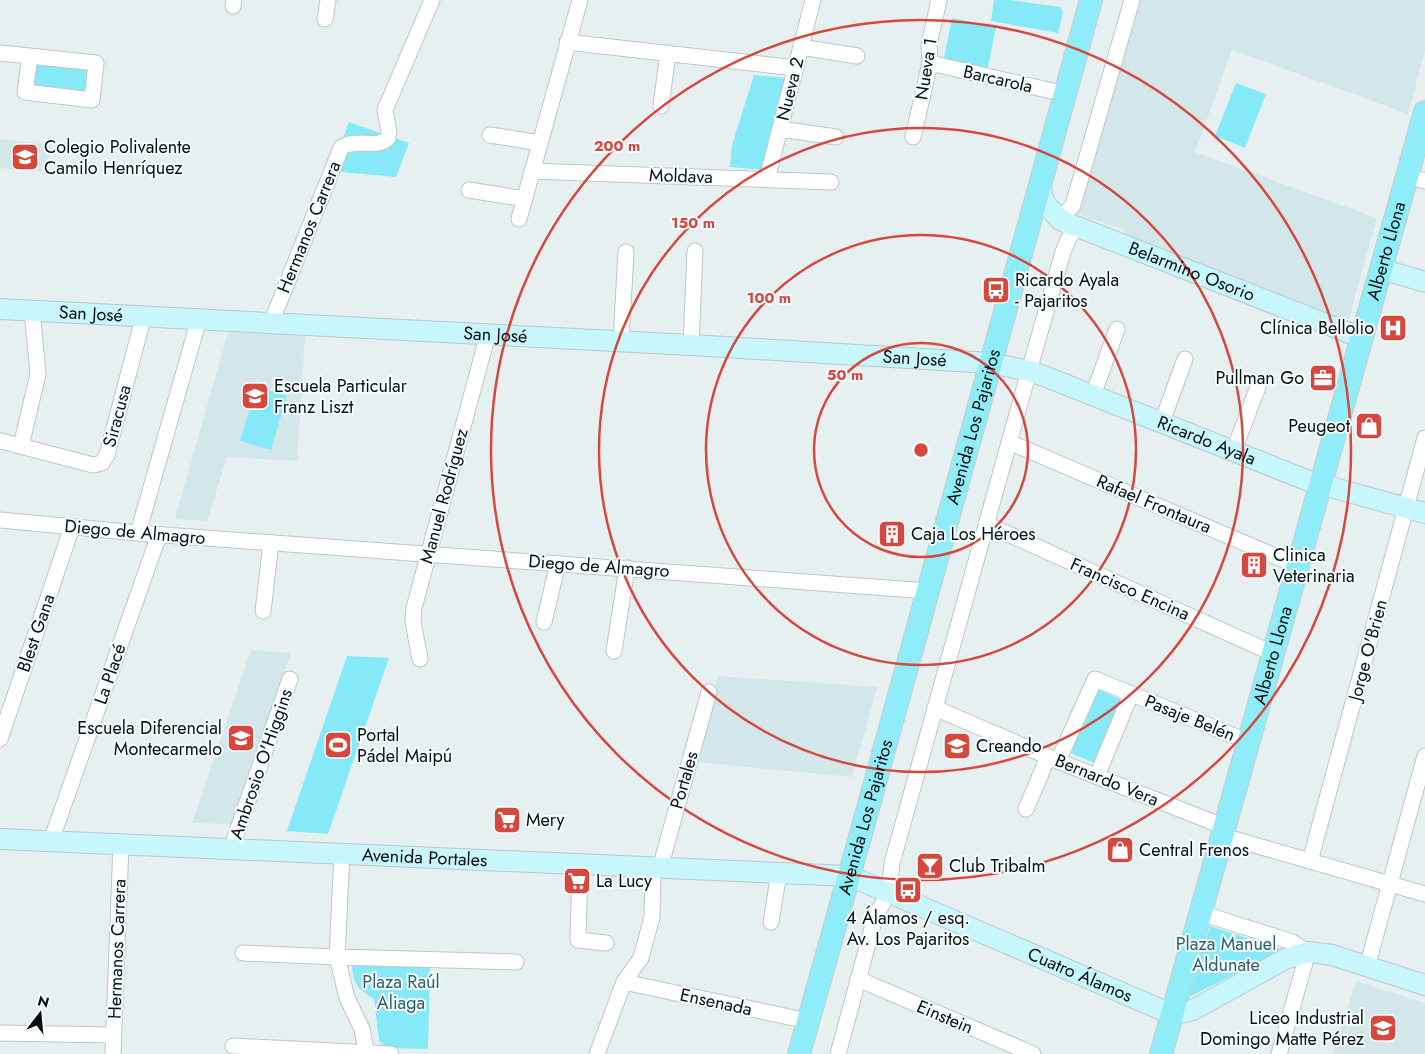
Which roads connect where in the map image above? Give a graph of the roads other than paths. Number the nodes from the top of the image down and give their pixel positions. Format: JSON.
{"nodes":[{"id":1,"x":328,"y":0,"type":"edge"},
{"id":2,"x":432,"y":0,"type":"edge"},
{"id":3,"x":580,"y":0,"type":"edge"},
{"id":4,"x":813,"y":0,"type":"edge"},
{"id":5,"x":939,"y":0,"type":"edge"},
{"id":6,"x":1090,"y":0,"type":"edge"},
{"id":7,"x":1132,"y":0,"type":"edge"},
{"id":8,"x":325,"y":19,"type":"dead end"},
{"id":9,"x":567,"y":42,"type":"junction"},
{"id":10,"x":801,"y":47,"type":"junction"},
{"id":11,"x":0,"y":53,"type":"edge"},
{"id":12,"x":668,"y":53,"type":"junction"},
{"id":13,"x":30,"y":56,"type":"junction"},
{"id":14,"x":857,"y":56,"type":"dead end"},
{"id":15,"x":930,"y":63,"type":"junction"},
{"id":16,"x":796,"y":68,"type":"junction"},
{"id":17,"x":1065,"y":94,"type":"junction"},
{"id":18,"x":661,"y":106,"type":"dead end"},
{"id":19,"x":1425,"y":112,"type":"edge"},
{"id":20,"x":780,"y":129,"type":"junction"},
{"id":21,"x":490,"y":135,"type":"dead end"},
{"id":22,"x":836,"y":137,"type":"dead end"},
{"id":23,"x":913,"y":137,"type":"dead end"},
{"id":24,"x":540,"y":143,"type":"junction"},
{"id":25,"x":532,"y":172,"type":"junction"},
{"id":26,"x":767,"y":179,"type":"junction"},
{"id":27,"x":1416,"y":179,"type":"edge"},
{"id":28,"x":831,"y":182,"type":"dead end"},
{"id":29,"x":1040,"y":184,"type":"junction"},
{"id":30,"x":469,"y":190,"type":"dead end"},
{"id":31,"x":524,"y":199,"type":"junction"},
{"id":32,"x":519,"y":219,"type":"dead end"},
{"id":33,"x":1068,"y":223,"type":"junction"},
{"id":34,"x":694,"y":250,"type":"dead end"},
{"id":35,"x":626,"y":252,"type":"dead end"},
{"id":36,"x":1381,"y":269,"type":"junction"},
{"id":37,"x":1425,"y":282,"type":"edge"},
{"id":38,"x":0,"y":309,"type":"edge"},
{"id":39,"x":32,"y":310,"type":"junction"},
{"id":40,"x":144,"y":315,"type":"junction"},
{"id":41,"x":199,"y":319,"type":"junction"},
{"id":42,"x":271,"y":323,"type":"junction"},
{"id":43,"x":1117,"y":329,"type":"dead end"},
{"id":44,"x":488,"y":334,"type":"junction"},
{"id":45,"x":1362,"y":338,"type":"junction"},
{"id":46,"x":621,"y":341,"type":"junction"},
{"id":47,"x":691,"y":345,"type":"junction"},
{"id":48,"x":1185,"y":358,"type":"dead end"},
{"id":49,"x":991,"y":364,"type":"junction"},
{"id":50,"x":1029,"y":371,"type":"junction"},
{"id":51,"x":1258,"y":387,"type":"dead end"},
{"id":52,"x":1093,"y":395,"type":"junction"},
{"id":53,"x":1162,"y":422,"type":"junction"},
{"id":54,"x":1425,"y":438,"type":"edge"},
{"id":55,"x":2,"y":441,"type":"dead end"},
{"id":56,"x":1009,"y":442,"type":"junction"},
{"id":57,"x":20,"y":446,"type":"junction"},
{"id":58,"x":1234,"y":450,"type":"junction"},
{"id":59,"x":1321,"y":484,"type":"junction"},
{"id":60,"x":1416,"y":510,"type":"edge"},
{"id":61,"x":0,"y":520,"type":"edge"},
{"id":62,"x":986,"y":524,"type":"junction"},
{"id":63,"x":72,"y":527,"type":"junction"},
{"id":64,"x":138,"y":533,"type":"junction"},
{"id":65,"x":159,"y":535,"type":"junction"},
{"id":66,"x":270,"y":542,"type":"junction"},
{"id":67,"x":428,"y":554,"type":"junction"},
{"id":68,"x":558,"y":563,"type":"junction"},
{"id":69,"x":1298,"y":566,"type":"junction"},
{"id":70,"x":627,"y":568,"type":"junction"},
{"id":71,"x":928,"y":591,"type":"junction"},
{"id":72,"x":263,"y":612,"type":"dead end"},
{"id":73,"x":544,"y":622,"type":"dead end"},
{"id":74,"x":614,"y":651,"type":"dead end"},
{"id":75,"x":1274,"y":654,"type":"junction"},
{"id":76,"x":420,"y":659,"type":"dead end"},
{"id":77,"x":290,"y":679,"type":"dead end"},
{"id":78,"x":709,"y":692,"type":"dead end"},
{"id":79,"x":1131,"y":694,"type":"junction"},
{"id":80,"x":935,"y":708,"type":"junction"},
{"id":81,"x":0,"y":739,"type":"edge"},
{"id":82,"x":1249,"y":742,"type":"junction"},
{"id":83,"x":1425,"y":756,"type":"edge"},
{"id":84,"x":1053,"y":759,"type":"junction"},
{"id":85,"x":1097,"y":776,"type":"junction"},
{"id":86,"x":1420,"y":793,"type":"edge"},
{"id":87,"x":1026,"y":810,"type":"dead end"},
{"id":88,"x":1224,"y":832,"type":"junction"},
{"id":89,"x":0,"y":839,"type":"edge"},
{"id":90,"x":51,"y":842,"type":"junction"},
{"id":91,"x":121,"y":844,"type":"junction"},
{"id":92,"x":231,"y":849,"type":"junction"},
{"id":93,"x":342,"y":853,"type":"junction"},
{"id":94,"x":1310,"y":862,"type":"junction"},
{"id":95,"x":580,"y":864,"type":"junction"},
{"id":96,"x":656,"y":868,"type":"junction"},
{"id":97,"x":779,"y":873,"type":"junction"},
{"id":98,"x":850,"y":876,"type":"junction"},
{"id":99,"x":1390,"y":884,"type":"junction"},
{"id":100,"x":888,"y":894,"type":"junction"},
{"id":101,"x":1425,"y":894,"type":"edge"},
{"id":102,"x":1201,"y":913,"type":"junction"},
{"id":103,"x":771,"y":922,"type":"dead end"},
{"id":104,"x":606,"y":943,"type":"dead end"},
{"id":105,"x":1308,"y":952,"type":"junction"},
{"id":106,"x":242,"y":953,"type":"dead end"},
{"id":107,"x":337,"y":957,"type":"junction"},
{"id":108,"x":516,"y":962,"type":"dead end"},
{"id":109,"x":1367,"y":967,"type":"junction"},
{"id":110,"x":858,"y":978,"type":"junction"},
{"id":111,"x":624,"y":982,"type":"junction"},
{"id":112,"x":1425,"y":985,"type":"edge"},
{"id":113,"x":1173,"y":1013,"type":"junction"},
{"id":114,"x":808,"y":1021,"type":"junction"},
{"id":115,"x":0,"y":1033,"type":"edge"},
{"id":116,"x":114,"y":1035,"type":"junction"},
{"id":117,"x":233,"y":1046,"type":"dead end"},
{"id":118,"x":113,"y":1054,"type":"edge"},
{"id":119,"x":367,"y":1054,"type":"edge"},
{"id":120,"x":391,"y":1054,"type":"edge"},
{"id":121,"x":597,"y":1054,"type":"edge"},
{"id":122,"x":799,"y":1054,"type":"edge"},
{"id":123,"x":838,"y":1054,"type":"edge"},
{"id":124,"x":1033,"y":1054,"type":"edge"},
{"id":125,"x":1162,"y":1054,"type":"edge"},
{"id":126,"x":1279,"y":1054,"type":"edge"}],
"edges":[{"from":1,"to":8,"type":"street"},
{"from":2,"to":42,"type":"street","name":"Hermanos Carrera"},
{"from":3,"to":9,"type":"street"},
{"from":4,"to":10,"type":"street","name":"Nueva 2"},
{"from":5,"to":15,"type":"street","name":"Nueva 1"},
{"from":6,"to":17,"type":"main road","name":"Avenida Los Pajaritos"},
{"from":7,"to":33,"type":"street","name":"Avenida Los Pajaritos"},
{"from":9,"to":12,"type":"street"},
{"from":9,"to":24,"type":"street"},
{"from":10,"to":14,"type":"street"},
{"from":10,"to":16,"type":"street","name":"Nueva 2"},
{"from":11,"to":13,"type":"street"},
{"from":12,"to":16,"type":"street"},
{"from":12,"to":18,"type":"street"},
{"from":13,"to":13,"type":"street"},
{"from":15,"to":17,"type":"street","name":"Barcarola"},
{"from":15,"to":23,"type":"street","name":"Nueva 1"},
{"from":16,"to":20,"type":"street","name":"Nueva 2"},
{"from":17,"to":29,"type":"main road","name":"Avenida Los Pajaritos"},
{"from":19,"to":27,"type":"main road","name":"Alberto Llona"},
{"from":20,"to":22,"type":"street"},
{"from":20,"to":26,"type":"street","name":"Nueva 2"},
{"from":21,"to":24,"type":"street"},
{"from":24,"to":25,"type":"street"},
{"from":25,"to":26,"type":"street","name":"Moldava"},
{"from":25,"to":31,"type":"street"},
{"from":26,"to":28,"type":"street","name":"Moldava"},
{"from":27,"to":36,"type":"main road","name":"Alberto Llona"},
{"from":29,"to":33,"type":"street","name":"Belarmino Osorio"},
{"from":29,"to":49,"type":"main road","name":"Avenida Los Pajaritos"},
{"from":30,"to":31,"type":"street"},
{"from":31,"to":32,"type":"street"},
{"from":33,"to":45,"type":"street","name":"Belarmino Osorio"},
{"from":33,"to":50,"type":"street","name":"Avenida Los Pajaritos"},
{"from":34,"to":47,"type":"street"},
{"from":35,"to":46,"type":"street"},
{"from":36,"to":37,"type":"street"},
{"from":36,"to":45,"type":"main road","name":"Alberto Llona"},
{"from":38,"to":39,"type":"street","name":"San José"},
{"from":39,"to":40,"type":"street","name":"San José"},
{"from":39,"to":57,"type":"street"},
{"from":40,"to":41,"type":"street","name":"San José"},
{"from":40,"to":57,"type":"street","name":"Siracusa"},
{"from":41,"to":42,"type":"street","name":"San José"},
{"from":41,"to":64,"type":"street"},
{"from":42,"to":44,"type":"street","name":"San José"},
{"from":43,"to":52,"type":"street"},
{"from":44,"to":46,"type":"street","name":"San José"},
{"from":44,"to":67,"type":"street","name":"Manuel Rodríguez"},
{"from":45,"to":59,"type":"main road","name":"Alberto Llona"},
{"from":46,"to":47,"type":"street","name":"San José"},
{"from":47,"to":49,"type":"street","name":"San José"},
{"from":48,"to":53,"type":"street"},
{"from":49,"to":50,"type":"street","name":"Ricardo Ayala"},
{"from":49,"to":71,"type":"main road","name":"Avenida Los Pajaritos"},
{"from":50,"to":52,"type":"street","name":"Ricardo Ayala"},
{"from":50,"to":56,"type":"street","name":"Avenida Los Pajaritos"},
{"from":51,"to":58,"type":"street"},
{"from":52,"to":53,"type":"street","name":"Ricardo Ayala"},
{"from":53,"to":58,"type":"street","name":"Ricardo Ayala"},
{"from":54,"to":60,"type":"street","name":"Jorge O'Brien"},
{"from":55,"to":57,"type":"street","name":"Siracusa"},
{"from":56,"to":62,"type":"street","name":"Avenida Los Pajaritos"},
{"from":56,"to":69,"type":"street","name":"Rafael Frontaura"},
{"from":58,"to":59,"type":"street","name":"Ricardo Ayala"},
{"from":59,"to":60,"type":"street","name":"Ricardo Ayala"},
{"from":59,"to":69,"type":"main road","name":"Alberto Llona"},
{"from":60,"to":94,"type":"street","name":"Jorge O'Brien"},
{"from":61,"to":63,"type":"street","name":"Diego de Almagro"},
{"from":62,"to":75,"type":"street","name":"Francisco Encina"},
{"from":62,"to":80,"type":"street","name":"Avenida Los Pajaritos"},
{"from":63,"to":64,"type":"street","name":"Diego de Almagro"},
{"from":63,"to":81,"type":"street","name":"Blest Gana"},
{"from":64,"to":65,"type":"street","name":"Diego de Almagro"},
{"from":65,"to":66,"type":"street","name":"Diego de Almagro"},
{"from":65,"to":90,"type":"street","name":"La Placé"},
{"from":66,"to":67,"type":"street","name":"Diego de Almagro"},
{"from":66,"to":72,"type":"street"},
{"from":67,"to":68,"type":"street","name":"Diego de Almagro"},
{"from":67,"to":76,"type":"street","name":"Manuel Rodríguez"},
{"from":68,"to":70,"type":"street","name":"Diego de Almagro"},
{"from":68,"to":73,"type":"street"},
{"from":69,"to":75,"type":"main road","name":"Alberto Llona"},
{"from":70,"to":71,"type":"street","name":"Diego de Almagro"},
{"from":70,"to":74,"type":"street"},
{"from":71,"to":98,"type":"main road","name":"Avenida Los Pajaritos"},
{"from":75,"to":82,"type":"main road","name":"Alberto Llona"},
{"from":77,"to":92,"type":"street","name":"Ambrosio O'Higgins"},
{"from":78,"to":96,"type":"street","name":"Portales"},
{"from":79,"to":82,"type":"street","name":"Pasaje Belén"},
{"from":79,"to":84,"type":"street","name":"Pasaje Belén"},
{"from":79,"to":85,"type":"street","name":"Pasaje Belén"},
{"from":80,"to":84,"type":"street","name":"Bernardo Vera"},
{"from":80,"to":100,"type":"street","name":"Avenida Los Pajaritos"},
{"from":82,"to":88,"type":"main road","name":"Alberto Llona"},
{"from":83,"to":86,"type":"street"},
{"from":84,"to":85,"type":"street","name":"Bernardo Vera"},
{"from":84,"to":87,"type":"street"},
{"from":85,"to":88,"type":"street","name":"Bernardo Vera"},
{"from":86,"to":99,"type":"street"},
{"from":88,"to":94,"type":"street","name":"Bernardo Vera"},
{"from":88,"to":102,"type":"main road","name":"Alberto Llona"},
{"from":89,"to":90,"type":"street","name":"Avenida Portales"},
{"from":90,"to":91,"type":"street","name":"Avenida Portales"},
{"from":91,"to":92,"type":"street","name":"Avenida Portales"},
{"from":91,"to":116,"type":"street","name":"Hermanos Carrera"},
{"from":92,"to":93,"type":"street","name":"Avenida Portales"},
{"from":93,"to":95,"type":"street","name":"Avenida Portales"},
{"from":93,"to":107,"type":"street"},
{"from":94,"to":99,"type":"street","name":"Bernardo Vera"},
{"from":95,"to":96,"type":"street","name":"Avenida Portales"},
{"from":95,"to":104,"type":"street"},
{"from":96,"to":97,"type":"street","name":"Avenida Portales"},
{"from":96,"to":111,"type":"street"},
{"from":97,"to":98,"type":"street","name":"Avenida Portales"},
{"from":97,"to":103,"type":"street"},
{"from":98,"to":100,"type":"street","name":"Cuatro Álamos"},
{"from":98,"to":114,"type":"main road","name":"Avenida Los Pajaritos"},
{"from":99,"to":101,"type":"street","name":"Bernardo Vera"},
{"from":99,"to":109,"type":"street"},
{"from":100,"to":110,"type":"street","name":"Avenida Los Pajaritos"},
{"from":100,"to":113,"type":"street","name":"Cuatro Álamos"},
{"from":102,"to":105,"type":"street"},
{"from":102,"to":113,"type":"main road","name":"Alberto Llona"},
{"from":105,"to":109,"type":"street"},
{"from":105,"to":113,"type":"street"},
{"from":105,"to":126,"type":"street"},
{"from":106,"to":107,"type":"street"},
{"from":107,"to":108,"type":"street"},
{"from":107,"to":119,"type":"street"},
{"from":109,"to":112,"type":"street"},
{"from":110,"to":123,"type":"street","name":"Avenida Los Pajaritos"},
{"from":110,"to":124,"type":"street","name":"Einstein"},
{"from":111,"to":114,"type":"street","name":"Ensenada"},
{"from":111,"to":121,"type":"street"},
{"from":113,"to":125,"type":"main road","name":"Alberto Llona"},
{"from":114,"to":122,"type":"main road","name":"Avenida Los Pajaritos"},
{"from":115,"to":116,"type":"street"},
{"from":116,"to":118,"type":"street","name":"Hermanos Carrera"},
{"from":117,"to":119,"type":"street"},
{"from":119,"to":120,"type":"street"}]}
